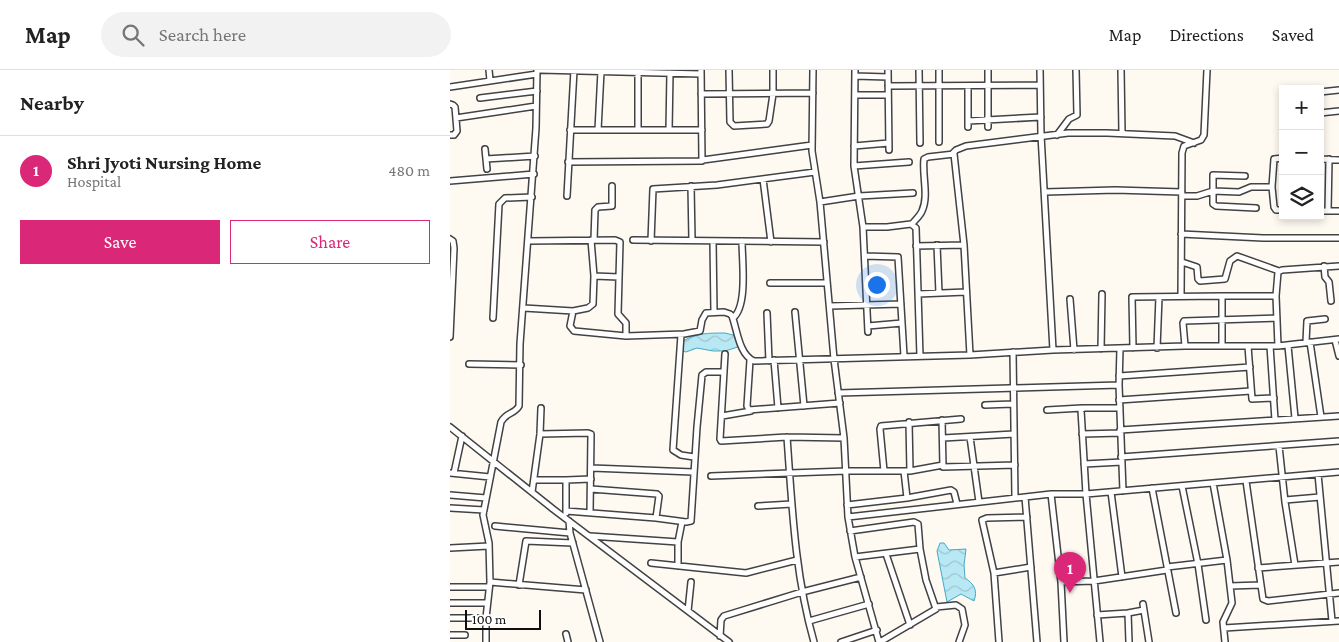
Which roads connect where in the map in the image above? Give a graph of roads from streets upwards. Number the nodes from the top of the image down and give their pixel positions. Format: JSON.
{"nodes":[{"id":1,"x":489,"y":70,"type":"edge"},
{"id":2,"x":729,"y":70,"type":"edge"},
{"id":3,"x":773,"y":70,"type":"edge"},
{"id":4,"x":813,"y":70,"type":"edge"},
{"id":5,"x":888,"y":70,"type":"edge"},
{"id":6,"x":919,"y":70,"type":"edge"},
{"id":7,"x":939,"y":70,"type":"edge"},
{"id":8,"x":988,"y":70,"type":"edge"},
{"id":9,"x":1040,"y":70,"type":"edge"},
{"id":10,"x":1076,"y":70,"type":"edge"},
{"id":11,"x":1121,"y":70,"type":"edge"},
{"id":12,"x":1207,"y":70,"type":"edge"},
{"id":13,"x":538,"y":71,"type":"edge"},
{"id":14,"x":574,"y":71,"type":"edge"},
{"id":15,"x":601,"y":71,"type":"edge"},
{"id":16,"x":638,"y":72,"type":"junction"},
{"id":17,"x":701,"y":72,"type":"edge"},
{"id":18,"x":670,"y":73,"type":"junction"},
{"id":19,"x":855,"y":73,"type":"edge"},
{"id":20,"x":888,"y":77,"type":"junction"},
{"id":21,"x":490,"y":80,"type":"junction"},
{"id":22,"x":1040,"y":85,"type":"junction"},
{"id":23,"x":888,"y":86,"type":"junction"},
{"id":24,"x":920,"y":86,"type":"junction"},
{"id":25,"x":939,"y":86,"type":"junction"},
{"id":26,"x":968,"y":86,"type":"junction"},
{"id":27,"x":988,"y":86,"type":"junction"},
{"id":28,"x":450,"y":87,"type":"edge"},
{"id":29,"x":1339,"y":90,"type":"edge"},
{"id":30,"x":537,"y":91,"type":"junction"},
{"id":31,"x":1324,"y":92,"type":"edge"},
{"id":32,"x":812,"y":93,"type":"junction"},
{"id":33,"x":701,"y":94,"type":"junction"},
{"id":34,"x":730,"y":94,"type":"junction"},
{"id":35,"x":772,"y":94,"type":"junction"},
{"id":36,"x":855,"y":95,"type":"junction"},
{"id":37,"x":888,"y":95,"type":"junction"},
{"id":38,"x":480,"y":98,"type":"dead end"},
{"id":39,"x":450,"y":104,"type":"edge"},
{"id":40,"x":536,"y":106,"type":"junction"},
{"id":41,"x":1339,"y":111,"type":"edge"},
{"id":42,"x":1324,"y":113,"type":"edge"},
{"id":43,"x":1041,"y":117,"type":"junction"},
{"id":44,"x":456,"y":118,"type":"junction"},
{"id":45,"x":988,"y":120,"type":"junction"},
{"id":46,"x":988,"y":127,"type":"dead end"},
{"id":47,"x":570,"y":130,"type":"junction"},
{"id":48,"x":598,"y":130,"type":"junction"},
{"id":49,"x":638,"y":130,"type":"junction"},
{"id":50,"x":669,"y":130,"type":"junction"},
{"id":51,"x":702,"y":130,"type":"junction"},
{"id":52,"x":1122,"y":133,"type":"junction"},
{"id":53,"x":1057,"y":135,"type":"junction"},
{"id":54,"x":450,"y":136,"type":"edge"},
{"id":55,"x":1041,"y":138,"type":"junction"},
{"id":56,"x":939,"y":142,"type":"dead end"},
{"id":57,"x":920,"y":143,"type":"dead end"},
{"id":58,"x":1194,"y":143,"type":"junction"},
{"id":59,"x":812,"y":145,"type":"junction"},
{"id":60,"x":854,"y":146,"type":"junction"},
{"id":61,"x":485,"y":149,"type":"dead end"},
{"id":62,"x":952,"y":154,"type":"junction"},
{"id":63,"x":535,"y":156,"type":"junction"},
{"id":64,"x":486,"y":159,"type":"junction"},
{"id":65,"x":1279,"y":159,"type":"edge"},
{"id":66,"x":1324,"y":159,"type":"edge"},
{"id":67,"x":1329,"y":159,"type":"junction"},
{"id":68,"x":703,"y":160,"type":"junction"},
{"id":69,"x":1339,"y":160,"type":"edge"},
{"id":70,"x":568,"y":162,"type":"junction"},
{"id":71,"x":909,"y":162,"type":"dead end"},
{"id":72,"x":854,"y":166,"type":"junction"},
{"id":73,"x":487,"y":169,"type":"dead end"},
{"id":74,"x":815,"y":172,"type":"junction"},
{"id":75,"x":534,"y":174,"type":"junction"},
{"id":76,"x":1244,"y":176,"type":"dead end"},
{"id":77,"x":763,"y":179,"type":"junction"},
{"id":78,"x":450,"y":181,"type":"edge"},
{"id":79,"x":612,"y":186,"type":"dead end"},
{"id":80,"x":691,"y":186,"type":"junction"},
{"id":81,"x":1272,"y":187,"type":"junction"},
{"id":82,"x":1213,"y":191,"type":"junction"},
{"id":83,"x":1045,"y":192,"type":"junction"},
{"id":84,"x":913,"y":193,"type":"dead end"},
{"id":85,"x":1182,"y":194,"type":"junction"},
{"id":86,"x":568,"y":196,"type":"dead end"},
{"id":87,"x":859,"y":196,"type":"junction"},
{"id":88,"x":532,"y":197,"type":"junction"},
{"id":89,"x":820,"y":202,"type":"junction"},
{"id":90,"x":1256,"y":208,"type":"dead end"},
{"id":91,"x":1279,"y":209,"type":"edge"},
{"id":92,"x":1324,"y":211,"type":"edge"},
{"id":93,"x":1328,"y":211,"type":"junction"},
{"id":94,"x":1339,"y":211,"type":"edge"},
{"id":95,"x":912,"y":224,"type":"junction"},
{"id":96,"x":863,"y":227,"type":"junction"},
{"id":97,"x":1181,"y":234,"type":"junction"},
{"id":98,"x":1339,"y":238,"type":"edge"},
{"id":99,"x":450,"y":239,"type":"edge"},
{"id":100,"x":593,"y":240,"type":"junction"},
{"id":101,"x":633,"y":240,"type":"dead end"},
{"id":102,"x":692,"y":240,"type":"junction"},
{"id":103,"x":529,"y":241,"type":"junction"},
{"id":104,"x":651,"y":241,"type":"junction"},
{"id":105,"x":713,"y":241,"type":"junction"},
{"id":106,"x":742,"y":241,"type":"junction"},
{"id":107,"x":771,"y":242,"type":"junction"},
{"id":108,"x":824,"y":242,"type":"junction"},
{"id":109,"x":964,"y":245,"type":"junction"},
{"id":110,"x":916,"y":246,"type":"junction"},
{"id":111,"x":937,"y":246,"type":"junction"},
{"id":112,"x":865,"y":256,"type":"junction"},
{"id":113,"x":1182,"y":262,"type":"junction"},
{"id":114,"x":1324,"y":266,"type":"junction"},
{"id":115,"x":1339,"y":266,"type":"edge"},
{"id":116,"x":1279,"y":271,"type":"junction"},
{"id":117,"x":451,"y":275,"type":"edge"},
{"id":118,"x":594,"y":276,"type":"junction"},
{"id":119,"x":619,"y":277,"type":"junction"},
{"id":120,"x":827,"y":282,"type":"junction"},
{"id":121,"x":770,"y":283,"type":"dead end"},
{"id":122,"x":966,"y":292,"type":"junction"},
{"id":123,"x":939,"y":293,"type":"junction"},
{"id":124,"x":918,"y":294,"type":"junction"},
{"id":125,"x":1102,"y":294,"type":"dead end"},
{"id":126,"x":1182,"y":296,"type":"junction"},
{"id":127,"x":1222,"y":296,"type":"junction"},
{"id":128,"x":1276,"y":296,"type":"junction"},
{"id":129,"x":1159,"y":297,"type":"junction"},
{"id":130,"x":1070,"y":299,"type":"dead end"},
{"id":131,"x":1332,"y":301,"type":"dead end"},
{"id":132,"x":451,"y":302,"type":"edge"},
{"id":133,"x":901,"y":304,"type":"junction"},
{"id":134,"x":868,"y":305,"type":"junction"},
{"id":135,"x":830,"y":306,"type":"junction"},
{"id":136,"x":524,"y":308,"type":"junction"},
{"id":137,"x":573,"y":310,"type":"junction"},
{"id":138,"x":714,"y":312,"type":"junction"},
{"id":139,"x":795,"y":312,"type":"dead end"},
{"id":140,"x":767,"y":313,"type":"dead end"},
{"id":141,"x":493,"y":318,"type":"dead end"},
{"id":142,"x":733,"y":318,"type":"junction"},
{"id":143,"x":1277,"y":318,"type":"junction"},
{"id":144,"x":1324,"y":319,"type":"dead end"},
{"id":145,"x":1222,"y":320,"type":"junction"},
{"id":146,"x":902,"y":323,"type":"junction"},
{"id":147,"x":451,"y":324,"type":"edge"},
{"id":148,"x":681,"y":334,"type":"junction"},
{"id":149,"x":626,"y":336,"type":"junction"},
{"id":150,"x":450,"y":337,"type":"edge"},
{"id":151,"x":1337,"y":339,"type":"edge"},
{"id":152,"x":1308,"y":342,"type":"junction"},
{"id":153,"x":1185,"y":346,"type":"junction"},
{"id":154,"x":1222,"y":346,"type":"junction"},
{"id":155,"x":1248,"y":346,"type":"junction"},
{"id":156,"x":1270,"y":346,"type":"junction"},
{"id":157,"x":1278,"y":346,"type":"junction"},
{"id":158,"x":1288,"y":346,"type":"junction"},
{"id":159,"x":1133,"y":348,"type":"junction"},
{"id":160,"x":1158,"y":348,"type":"junction"},
{"id":161,"x":1101,"y":349,"type":"junction"},
{"id":162,"x":1120,"y":349,"type":"junction"},
{"id":163,"x":1053,"y":350,"type":"junction"},
{"id":164,"x":1074,"y":350,"type":"junction"},
{"id":165,"x":1013,"y":352,"type":"junction"},
{"id":166,"x":725,"y":354,"type":"dead end"},
{"id":167,"x":1339,"y":354,"type":"edge"},
{"id":168,"x":970,"y":355,"type":"junction"},
{"id":169,"x":904,"y":356,"type":"junction"},
{"id":170,"x":920,"y":356,"type":"junction"},
{"id":171,"x":834,"y":359,"type":"junction"},
{"id":172,"x":750,"y":360,"type":"junction"},
{"id":173,"x":772,"y":360,"type":"junction"},
{"id":174,"x":800,"y":360,"type":"junction"},
{"id":175,"x":469,"y":364,"type":"dead end"},
{"id":176,"x":521,"y":365,"type":"junction"},
{"id":177,"x":1250,"y":367,"type":"junction"},
{"id":178,"x":724,"y":372,"type":"junction"},
{"id":179,"x":1119,"y":376,"type":"junction"},
{"id":180,"x":1119,"y":386,"type":"junction"},
{"id":181,"x":1013,"y":389,"type":"junction"},
{"id":182,"x":1251,"y":391,"type":"junction"},
{"id":183,"x":838,"y":393,"type":"junction"},
{"id":184,"x":1274,"y":398,"type":"junction"},
{"id":185,"x":1119,"y":400,"type":"junction"},
{"id":186,"x":840,"y":403,"type":"junction"},
{"id":187,"x":1013,"y":404,"type":"junction"},
{"id":188,"x":985,"y":405,"type":"dead end"},
{"id":189,"x":804,"y":406,"type":"junction"},
{"id":190,"x":541,"y":408,"type":"dead end"},
{"id":191,"x":778,"y":408,"type":"junction"},
{"id":192,"x":1082,"y":408,"type":"junction"},
{"id":193,"x":1120,"y":408,"type":"junction"},
{"id":194,"x":751,"y":410,"type":"junction"},
{"id":195,"x":1047,"y":410,"type":"dead end"},
{"id":196,"x":722,"y":416,"type":"junction"},
{"id":197,"x":1339,"y":416,"type":"edge"},
{"id":198,"x":1321,"y":417,"type":"junction"},
{"id":199,"x":1295,"y":418,"type":"junction"},
{"id":200,"x":960,"y":419,"type":"dead end"},
{"id":201,"x":942,"y":420,"type":"junction"},
{"id":202,"x":1275,"y":420,"type":"junction"},
{"id":203,"x":909,"y":422,"type":"junction"},
{"id":204,"x":450,"y":427,"type":"edge"},
{"id":205,"x":1121,"y":431,"type":"junction"},
{"id":206,"x":540,"y":434,"type":"junction"},
{"id":207,"x":1014,"y":434,"type":"junction"},
{"id":208,"x":1082,"y":434,"type":"junction"},
{"id":209,"x":462,"y":436,"type":"junction"},
{"id":210,"x":970,"y":437,"type":"junction"},
{"id":211,"x":787,"y":438,"type":"junction"},
{"id":212,"x":844,"y":438,"type":"junction"},
{"id":213,"x":943,"y":438,"type":"junction"},
{"id":214,"x":1339,"y":441,"type":"edge"},
{"id":215,"x":1279,"y":446,"type":"junction"},
{"id":216,"x":694,"y":458,"type":"junction"},
{"id":217,"x":1122,"y":460,"type":"junction"},
{"id":218,"x":493,"y":461,"type":"junction"},
{"id":219,"x":1084,"y":464,"type":"junction"},
{"id":220,"x":943,"y":465,"type":"junction"},
{"id":221,"x":1015,"y":465,"type":"junction"},
{"id":222,"x":975,"y":466,"type":"junction"},
{"id":223,"x":592,"y":468,"type":"junction"},
{"id":224,"x":846,"y":470,"type":"junction"},
{"id":225,"x":884,"y":471,"type":"junction"},
{"id":226,"x":907,"y":471,"type":"junction"},
{"id":227,"x":693,"y":472,"type":"junction"},
{"id":228,"x":1339,"y":472,"type":"edge"},
{"id":229,"x":452,"y":473,"type":"edge"},
{"id":230,"x":790,"y":473,"type":"junction"},
{"id":231,"x":1318,"y":474,"type":"junction"},
{"id":232,"x":711,"y":476,"type":"dead end"},
{"id":233,"x":490,"y":477,"type":"junction"},
{"id":234,"x":1283,"y":477,"type":"junction"},
{"id":235,"x":592,"y":479,"type":"junction"},
{"id":236,"x":534,"y":480,"type":"junction"},
{"id":237,"x":566,"y":480,"type":"junction"},
{"id":238,"x":1246,"y":481,"type":"junction"},
{"id":239,"x":1212,"y":483,"type":"junction"},
{"id":240,"x":1182,"y":486,"type":"junction"},
{"id":241,"x":1152,"y":488,"type":"junction"},
{"id":242,"x":591,"y":489,"type":"junction"},
{"id":243,"x":1123,"y":491,"type":"junction"},
{"id":244,"x":532,"y":492,"type":"junction"},
{"id":245,"x":1110,"y":492,"type":"junction"},
{"id":246,"x":1051,"y":494,"type":"junction"},
{"id":247,"x":1086,"y":494,"type":"junction"},
{"id":248,"x":450,"y":495,"type":"edge"},
{"id":249,"x":1025,"y":496,"type":"junction"},
{"id":250,"x":1320,"y":497,"type":"junction"},
{"id":251,"x":486,"y":498,"type":"junction"},
{"id":252,"x":907,"y":498,"type":"junction"},
{"id":253,"x":1015,"y":498,"type":"junction"},
{"id":254,"x":1285,"y":500,"type":"junction"},
{"id":255,"x":979,"y":502,"type":"junction"},
{"id":256,"x":792,"y":504,"type":"junction"},
{"id":257,"x":847,"y":504,"type":"junction"},
{"id":258,"x":956,"y":504,"type":"junction"},
{"id":259,"x":758,"y":506,"type":"dead end"},
{"id":260,"x":450,"y":508,"type":"edge"},
{"id":261,"x":484,"y":510,"type":"junction"},
{"id":262,"x":566,"y":511,"type":"junction"},
{"id":263,"x":590,"y":513,"type":"junction"},
{"id":264,"x":848,"y":517,"type":"junction"},
{"id":265,"x":1027,"y":517,"type":"junction"},
{"id":266,"x":656,"y":518,"type":"junction"},
{"id":267,"x":567,"y":519,"type":"junction"},
{"id":268,"x":682,"y":522,"type":"junction"},
{"id":269,"x":495,"y":526,"type":"dead end"},
{"id":270,"x":850,"y":532,"type":"junction"},
{"id":271,"x":570,"y":533,"type":"junction"},
{"id":272,"x":590,"y":536,"type":"junction"},
{"id":273,"x":678,"y":542,"type":"junction"},
{"id":274,"x":573,"y":543,"type":"junction"},
{"id":275,"x":489,"y":546,"type":"junction"},
{"id":276,"x":450,"y":548,"type":"edge"},
{"id":277,"x":920,"y":549,"type":"junction"},
{"id":278,"x":886,"y":554,"type":"junction"},
{"id":279,"x":855,"y":557,"type":"junction"},
{"id":280,"x":797,"y":560,"type":"junction"},
{"id":281,"x":1227,"y":560,"type":"junction"},
{"id":282,"x":1339,"y":562,"type":"edge"},
{"id":283,"x":650,"y":563,"type":"dead end"},
{"id":284,"x":1325,"y":563,"type":"junction"},
{"id":285,"x":1198,"y":564,"type":"junction"},
{"id":286,"x":1295,"y":565,"type":"junction"},
{"id":287,"x":678,"y":566,"type":"junction"},
{"id":288,"x":1031,"y":567,"type":"junction"},
{"id":289,"x":1258,"y":568,"type":"junction"},
{"id":290,"x":1167,"y":569,"type":"junction"},
{"id":291,"x":994,"y":572,"type":"junction"},
{"id":292,"x":861,"y":577,"type":"junction"},
{"id":293,"x":1122,"y":577,"type":"junction"},
{"id":294,"x":1094,"y":581,"type":"junction"},
{"id":295,"x":691,"y":582,"type":"dead end"},
{"id":296,"x":1061,"y":582,"type":"junction"},
{"id":297,"x":490,"y":584,"type":"junction"},
{"id":298,"x":519,"y":585,"type":"junction"},
{"id":299,"x":1260,"y":585,"type":"junction"},
{"id":300,"x":1230,"y":586,"type":"junction"},
{"id":301,"x":450,"y":587,"type":"edge"},
{"id":302,"x":586,"y":590,"type":"junction"},
{"id":303,"x":802,"y":592,"type":"junction"},
{"id":304,"x":1339,"y":593,"type":"edge"},
{"id":305,"x":1328,"y":594,"type":"junction"},
{"id":306,"x":450,"y":603,"type":"edge"},
{"id":307,"x":488,"y":603,"type":"junction"},
{"id":308,"x":869,"y":604,"type":"junction"},
{"id":309,"x":936,"y":607,"type":"junction"},
{"id":310,"x":688,"y":611,"type":"junction"},
{"id":311,"x":1128,"y":613,"type":"junction"},
{"id":312,"x":1176,"y":613,"type":"dead end"},
{"id":313,"x":1097,"y":615,"type":"junction"},
{"id":314,"x":450,"y":618,"type":"edge"},
{"id":315,"x":486,"y":618,"type":"junction"},
{"id":316,"x":1206,"y":620,"type":"dead end"},
{"id":317,"x":809,"y":621,"type":"junction"},
{"id":318,"x":1332,"y":621,"type":"junction"},
{"id":319,"x":1339,"y":621,"type":"edge"},
{"id":320,"x":910,"y":625,"type":"junction"},
{"id":321,"x":1224,"y":628,"type":"junction"},
{"id":322,"x":877,"y":630,"type":"junction"},
{"id":323,"x":566,"y":634,"type":"dead end"},
{"id":324,"x":450,"y":635,"type":"edge"},
{"id":325,"x":465,"y":635,"type":"dead end"},
{"id":326,"x":720,"y":636,"type":"junction"},
{"id":327,"x":486,"y":642,"type":"edge"},
{"id":328,"x":568,"y":642,"type":"edge"},
{"id":329,"x":600,"y":642,"type":"edge"},
{"id":330,"x":729,"y":642,"type":"edge"},
{"id":331,"x":814,"y":642,"type":"edge"},
{"id":332,"x":841,"y":642,"type":"edge"},
{"id":333,"x":880,"y":642,"type":"edge"},
{"id":334,"x":959,"y":642,"type":"edge"},
{"id":335,"x":999,"y":642,"type":"edge"},
{"id":336,"x":1037,"y":642,"type":"edge"},
{"id":337,"x":1064,"y":642,"type":"edge"},
{"id":338,"x":1100,"y":642,"type":"edge"},
{"id":339,"x":1129,"y":642,"type":"edge"},
{"id":340,"x":1149,"y":642,"type":"edge"},
{"id":341,"x":1226,"y":642,"type":"edge"}],
"edges":[{"from":1,"to":21,"type":"street"},
{"from":2,"to":34,"type":"street"},
{"from":3,"to":35,"type":"street"},
{"from":4,"to":32,"type":"street"},
{"from":5,"to":20,"type":"street"},
{"from":6,"to":24,"type":"street"},
{"from":7,"to":25,"type":"street"},
{"from":8,"to":27,"type":"street"},
{"from":9,"to":22,"type":"street"},
{"from":10,"to":53,"type":"street"},
{"from":11,"to":52,"type":"street"},
{"from":12,"to":58,"type":"street"},
{"from":13,"to":14,"type":"street"},
{"from":13,"to":21,"type":"street"},
{"from":13,"to":30,"type":"street"},
{"from":14,"to":15,"type":"street"},
{"from":14,"to":47,"type":"street"},
{"from":15,"to":16,"type":"street"},
{"from":15,"to":48,"type":"street"},
{"from":16,"to":18,"type":"street"},
{"from":16,"to":49,"type":"street"},
{"from":17,"to":18,"type":"street"},
{"from":17,"to":33,"type":"street"},
{"from":18,"to":50,"type":"street"},
{"from":19,"to":20,"type":"street"},
{"from":19,"to":36,"type":"street"},
{"from":20,"to":23,"type":"street"},
{"from":21,"to":28,"type":"street"},
{"from":22,"to":27,"type":"street"},
{"from":22,"to":43,"type":"street"},
{"from":23,"to":24,"type":"street"},
{"from":23,"to":37,"type":"street"},
{"from":24,"to":25,"type":"street"},
{"from":24,"to":57,"type":"street"},
{"from":25,"to":26,"type":"street"},
{"from":25,"to":56,"type":"street"},
{"from":26,"to":27,"type":"street"},
{"from":26,"to":45,"type":"street"},
{"from":27,"to":45,"type":"street"},
{"from":29,"to":31,"type":"street"},
{"from":30,"to":38,"type":"street"},
{"from":30,"to":40,"type":"street"},
{"from":32,"to":35,"type":"street"},
{"from":32,"to":59,"type":"street"},
{"from":33,"to":34,"type":"street"},
{"from":33,"to":51,"type":"street"},
{"from":34,"to":35,"type":"street"},
{"from":34,"to":35,"type":"street"},
{"from":36,"to":37,"type":"street"},
{"from":36,"to":60,"type":"street"},
{"from":37,"to":60,"type":"street"},
{"from":39,"to":44,"type":"street"},
{"from":40,"to":44,"type":"street"},
{"from":40,"to":63,"type":"street"},
{"from":41,"to":42,"type":"street"},
{"from":43,"to":45,"type":"street"},
{"from":43,"to":55,"type":"street"},
{"from":44,"to":54,"type":"street"},
{"from":45,"to":46,"type":"street"},
{"from":47,"to":48,"type":"street"},
{"from":47,"to":70,"type":"street"},
{"from":48,"to":49,"type":"street"},
{"from":49,"to":50,"type":"street"},
{"from":50,"to":51,"type":"street"},
{"from":51,"to":68,"type":"street"},
{"from":52,"to":53,"type":"street"},
{"from":52,"to":58,"type":"street"},
{"from":53,"to":55,"type":"street"},
{"from":55,"to":62,"type":"street"},
{"from":55,"to":83,"type":"street"},
{"from":58,"to":85,"type":"street"},
{"from":59,"to":68,"type":"street"},
{"from":59,"to":74,"type":"street"},
{"from":60,"to":72,"type":"street"},
{"from":61,"to":64,"type":"street"},
{"from":62,"to":95,"type":"street"},
{"from":62,"to":109,"type":"street"},
{"from":63,"to":64,"type":"street"},
{"from":63,"to":75,"type":"street"},
{"from":64,"to":73,"type":"street"},
{"from":65,"to":81,"type":"street"},
{"from":66,"to":67,"type":"street"},
{"from":67,"to":69,"type":"street"},
{"from":67,"to":93,"type":"street"},
{"from":68,"to":70,"type":"street"},
{"from":70,"to":86,"type":"street"},
{"from":71,"to":72,"type":"street"},
{"from":72,"to":87,"type":"street"},
{"from":74,"to":77,"type":"street"},
{"from":74,"to":89,"type":"street"},
{"from":75,"to":78,"type":"street"},
{"from":75,"to":88,"type":"street"},
{"from":76,"to":82,"type":"street"},
{"from":77,"to":80,"type":"street"},
{"from":77,"to":107,"type":"street"},
{"from":79,"to":100,"type":"street"},
{"from":80,"to":102,"type":"street"},
{"from":80,"to":104,"type":"street"},
{"from":81,"to":82,"type":"street"},
{"from":81,"to":91,"type":"street"},
{"from":82,"to":85,"type":"street"},
{"from":82,"to":90,"type":"street"},
{"from":83,"to":85,"type":"street"},
{"from":83,"to":163,"type":"street"},
{"from":84,"to":87,"type":"street"},
{"from":85,"to":97,"type":"street"},
{"from":87,"to":89,"type":"street"},
{"from":87,"to":96,"type":"street"},
{"from":88,"to":103,"type":"street"},
{"from":88,"to":141,"type":"street"},
{"from":89,"to":108,"type":"street"},
{"from":92,"to":93,"type":"street"},
{"from":93,"to":94,"type":"street"},
{"from":95,"to":96,"type":"street"},
{"from":95,"to":110,"type":"street"},
{"from":96,"to":112,"type":"street"},
{"from":97,"to":98,"type":"street"},
{"from":97,"to":113,"type":"street"},
{"from":99,"to":117,"type":"street"},
{"from":100,"to":103,"type":"street"},
{"from":100,"to":118,"type":"street"},
{"from":100,"to":119,"type":"street"},
{"from":101,"to":104,"type":"street"},
{"from":102,"to":104,"type":"street"},
{"from":102,"to":105,"type":"street"},
{"from":103,"to":136,"type":"street"},
{"from":105,"to":106,"type":"street"},
{"from":105,"to":138,"type":"street"},
{"from":106,"to":107,"type":"street"},
{"from":106,"to":142,"type":"street"},
{"from":107,"to":108,"type":"street"},
{"from":108,"to":120,"type":"street"},
{"from":109,"to":111,"type":"street"},
{"from":109,"to":122,"type":"street"},
{"from":110,"to":111,"type":"street"},
{"from":110,"to":124,"type":"street"},
{"from":111,"to":123,"type":"street"},
{"from":112,"to":133,"type":"street"},
{"from":112,"to":134,"type":"street"},
{"from":113,"to":116,"type":"street"},
{"from":113,"to":126,"type":"street"},
{"from":114,"to":115,"type":"street"},
{"from":114,"to":116,"type":"street"},
{"from":114,"to":131,"type":"street"},
{"from":116,"to":128,"type":"street"},
{"from":117,"to":132,"type":"street"},
{"from":118,"to":119,"type":"street"},
{"from":118,"to":137,"type":"street"},
{"from":119,"to":149,"type":"street"},
{"from":120,"to":121,"type":"street"},
{"from":120,"to":135,"type":"street"},
{"from":122,"to":123,"type":"street"},
{"from":122,"to":168,"type":"street"},
{"from":123,"to":124,"type":"street"},
{"from":124,"to":170,"type":"street"},
{"from":125,"to":161,"type":"street"},
{"from":126,"to":127,"type":"street"},
{"from":126,"to":129,"type":"street"},
{"from":127,"to":128,"type":"street"},
{"from":127,"to":145,"type":"street"},
{"from":128,"to":143,"type":"street"},
{"from":129,"to":159,"type":"street"},
{"from":129,"to":160,"type":"street"},
{"from":130,"to":164,"type":"street"},
{"from":132,"to":147,"type":"street"},
{"from":133,"to":134,"type":"street"},
{"from":133,"to":146,"type":"street"},
{"from":134,"to":135,"type":"street"},
{"from":134,"to":146,"type":"street"},
{"from":135,"to":171,"type":"street"},
{"from":136,"to":137,"type":"street"},
{"from":136,"to":176,"type":"street"},
{"from":137,"to":149,"type":"street"},
{"from":138,"to":142,"type":"street"},
{"from":138,"to":148,"type":"street"},
{"from":139,"to":174,"type":"street"},
{"from":140,"to":173,"type":"street"},
{"from":142,"to":172,"type":"street"},
{"from":143,"to":145,"type":"street"},
{"from":143,"to":157,"type":"street"},
{"from":144,"to":152,"type":"street"},
{"from":145,"to":153,"type":"street"},
{"from":145,"to":154,"type":"street"},
{"from":146,"to":169,"type":"street"},
{"from":147,"to":150,"type":"street"},
{"from":148,"to":149,"type":"street"},
{"from":148,"to":216,"type":"street"},
{"from":151,"to":152,"type":"street"},
{"from":151,"to":167,"type":"street"},
{"from":152,"to":158,"type":"street"},
{"from":152,"to":198,"type":"street"},
{"from":153,"to":154,"type":"street"},
{"from":153,"to":160,"type":"street"},
{"from":154,"to":155,"type":"street"},
{"from":155,"to":156,"type":"street"},
{"from":155,"to":177,"type":"street"},
{"from":156,"to":157,"type":"street"},
{"from":156,"to":184,"type":"street"},
{"from":157,"to":158,"type":"street"},
{"from":158,"to":199,"type":"street"},
{"from":159,"to":160,"type":"street"},
{"from":159,"to":162,"type":"street"},
{"from":161,"to":162,"type":"street"},
{"from":161,"to":164,"type":"street"},
{"from":162,"to":179,"type":"street"},
{"from":163,"to":164,"type":"street"},
{"from":163,"to":165,"type":"street"},
{"from":165,"to":168,"type":"street"},
{"from":165,"to":181,"type":"street"},
{"from":166,"to":178,"type":"street"},
{"from":168,"to":170,"type":"street"},
{"from":169,"to":170,"type":"street"},
{"from":169,"to":171,"type":"street"},
{"from":171,"to":174,"type":"street"},
{"from":171,"to":183,"type":"street"},
{"from":172,"to":173,"type":"street"},
{"from":172,"to":194,"type":"street"},
{"from":173,"to":174,"type":"street"},
{"from":173,"to":191,"type":"street"},
{"from":174,"to":189,"type":"street"},
{"from":175,"to":176,"type":"street"},
{"from":176,"to":218,"type":"street"},
{"from":177,"to":179,"type":"street"},
{"from":177,"to":182,"type":"street"},
{"from":178,"to":196,"type":"street"},
{"from":178,"to":216,"type":"street"},
{"from":179,"to":180,"type":"street"},
{"from":180,"to":181,"type":"street"},
{"from":180,"to":185,"type":"street"},
{"from":181,"to":183,"type":"street"},
{"from":181,"to":187,"type":"street"},
{"from":182,"to":184,"type":"street"},
{"from":182,"to":185,"type":"street"},
{"from":183,"to":186,"type":"street"},
{"from":184,"to":202,"type":"street"},
{"from":185,"to":193,"type":"street"},
{"from":186,"to":189,"type":"street"},
{"from":186,"to":212,"type":"street"},
{"from":187,"to":188,"type":"street"},
{"from":187,"to":207,"type":"street"},
{"from":189,"to":191,"type":"street"},
{"from":190,"to":206,"type":"street"},
{"from":191,"to":194,"type":"street"},
{"from":192,"to":193,"type":"street"},
{"from":192,"to":195,"type":"street"},
{"from":192,"to":208,"type":"street"},
{"from":193,"to":205,"type":"street"},
{"from":194,"to":196,"type":"street"},
{"from":196,"to":211,"type":"street"},
{"from":197,"to":198,"type":"street"},
{"from":198,"to":199,"type":"street"},
{"from":199,"to":202,"type":"street"},
{"from":200,"to":201,"type":"street"},
{"from":201,"to":203,"type":"street"},
{"from":201,"to":213,"type":"street"},
{"from":202,"to":205,"type":"street"},
{"from":203,"to":225,"type":"street"},
{"from":203,"to":226,"type":"street"},
{"from":204,"to":209,"type":"street"},
{"from":205,"to":208,"type":"street"},
{"from":205,"to":217,"type":"street"},
{"from":206,"to":223,"type":"street"},
{"from":206,"to":236,"type":"street"},
{"from":207,"to":210,"type":"street"},
{"from":207,"to":221,"type":"street"},
{"from":208,"to":219,"type":"street"},
{"from":209,"to":218,"type":"street"},
{"from":209,"to":229,"type":"street"},
{"from":210,"to":213,"type":"street"},
{"from":210,"to":222,"type":"street"},
{"from":211,"to":212,"type":"street"},
{"from":211,"to":230,"type":"street"},
{"from":212,"to":224,"type":"street"},
{"from":213,"to":220,"type":"street"},
{"from":214,"to":215,"type":"street"},
{"from":215,"to":217,"type":"street"},
{"from":215,"to":234,"type":"street"},
{"from":216,"to":227,"type":"street"},
{"from":217,"to":219,"type":"street"},
{"from":217,"to":243,"type":"street"},
{"from":218,"to":233,"type":"street"},
{"from":218,"to":244,"type":"street"},
{"from":219,"to":247,"type":"street"},
{"from":220,"to":222,"type":"street"},
{"from":220,"to":226,"type":"street"},
{"from":221,"to":222,"type":"street"},
{"from":221,"to":253,"type":"street"},
{"from":222,"to":255,"type":"street"},
{"from":223,"to":227,"type":"street"},
{"from":223,"to":235,"type":"street"},
{"from":224,"to":225,"type":"street"},
{"from":224,"to":230,"type":"street"},
{"from":224,"to":257,"type":"street"},
{"from":225,"to":226,"type":"street"},
{"from":226,"to":252,"type":"street"},
{"from":227,"to":268,"type":"street"},
{"from":228,"to":231,"type":"street"},
{"from":229,"to":233,"type":"street"},
{"from":230,"to":232,"type":"street"},
{"from":230,"to":256,"type":"street"},
{"from":231,"to":234,"type":"street"},
{"from":231,"to":250,"type":"street"},
{"from":233,"to":251,"type":"street"},
{"from":234,"to":238,"type":"street"},
{"from":234,"to":254,"type":"street"},
{"from":235,"to":237,"type":"street"},
{"from":235,"to":242,"type":"street"},
{"from":236,"to":237,"type":"street"},
{"from":236,"to":244,"type":"street"},
{"from":237,"to":262,"type":"street"},
{"from":238,"to":239,"type":"street"},
{"from":238,"to":289,"type":"street"},
{"from":239,"to":240,"type":"street"},
{"from":239,"to":281,"type":"street"},
{"from":240,"to":241,"type":"street"},
{"from":240,"to":285,"type":"street"},
{"from":241,"to":243,"type":"street"},
{"from":241,"to":290,"type":"street"},
{"from":242,"to":263,"type":"street"},
{"from":242,"to":266,"type":"street"},
{"from":243,"to":245,"type":"street"},
{"from":244,"to":267,"type":"street"},
{"from":245,"to":247,"type":"street"},
{"from":245,"to":293,"type":"street"},
{"from":246,"to":247,"type":"street"},
{"from":246,"to":249,"type":"street"},
{"from":246,"to":296,"type":"street"},
{"from":247,"to":294,"type":"street"},
{"from":248,"to":251,"type":"street"},
{"from":249,"to":253,"type":"street"},
{"from":249,"to":265,"type":"street"},
{"from":250,"to":254,"type":"street"},
{"from":250,"to":284,"type":"street"},
{"from":251,"to":261,"type":"street"},
{"from":252,"to":257,"type":"street"},
{"from":252,"to":258,"type":"street"},
{"from":253,"to":255,"type":"street"},
{"from":254,"to":286,"type":"street"},
{"from":255,"to":258,"type":"street"},
{"from":256,"to":259,"type":"street"},
{"from":256,"to":280,"type":"street"},
{"from":257,"to":264,"type":"street"},
{"from":258,"to":264,"type":"street"},
{"from":260,"to":261,"type":"street"},
{"from":261,"to":275,"type":"street"},
{"from":262,"to":263,"type":"street"},
{"from":262,"to":267,"type":"street"},
{"from":263,"to":266,"type":"street"},
{"from":264,"to":270,"type":"street"},
{"from":265,"to":288,"type":"street"},
{"from":265,"to":291,"type":"street"},
{"from":266,"to":268,"type":"street"},
{"from":267,"to":271,"type":"street"},
{"from":267,"to":272,"type":"street"},
{"from":268,"to":273,"type":"street"},
{"from":269,"to":271,"type":"street"},
{"from":270,"to":277,"type":"street"},
{"from":270,"to":279,"type":"street"},
{"from":271,"to":274,"type":"street"},
{"from":272,"to":273,"type":"street"},
{"from":272,"to":310,"type":"street"},
{"from":273,"to":287,"type":"street"},
{"from":274,"to":298,"type":"street"},
{"from":274,"to":302,"type":"street"},
{"from":275,"to":276,"type":"street"},
{"from":275,"to":297,"type":"street"},
{"from":277,"to":278,"type":"street"},
{"from":277,"to":309,"type":"street"},
{"from":278,"to":279,"type":"street"},
{"from":278,"to":320,"type":"street"},
{"from":279,"to":292,"type":"street"},
{"from":280,"to":287,"type":"street"},
{"from":280,"to":303,"type":"street"},
{"from":281,"to":285,"type":"street"},
{"from":281,"to":300,"type":"street"},
{"from":282,"to":284,"type":"street"},
{"from":283,"to":287,"type":"street"},
{"from":284,"to":286,"type":"street"},
{"from":284,"to":305,"type":"street"},
{"from":285,"to":290,"type":"street"},
{"from":285,"to":316,"type":"street"},
{"from":286,"to":289,"type":"street"},
{"from":288,"to":291,"type":"street"},
{"from":288,"to":336,"type":"street"},
{"from":289,"to":299,"type":"street"},
{"from":290,"to":293,"type":"street"},
{"from":290,"to":312,"type":"street"},
{"from":291,"to":335,"type":"street"},
{"from":292,"to":303,"type":"street"},
{"from":292,"to":308,"type":"street"},
{"from":293,"to":294,"type":"street"},
{"from":294,"to":296,"type":"street"},
{"from":294,"to":313,"type":"street"},
{"from":295,"to":310,"type":"street"},
{"from":296,"to":337,"type":"street"},
{"from":297,"to":298,"type":"street"},
{"from":297,"to":301,"type":"street"},
{"from":297,"to":307,"type":"street"},
{"from":298,"to":302,"type":"street"},
{"from":299,"to":300,"type":"street"},
{"from":299,"to":305,"type":"street"},
{"from":300,"to":321,"type":"street"},
{"from":302,"to":329,"type":"street"},
{"from":303,"to":317,"type":"street"},
{"from":303,"to":326,"type":"street"},
{"from":304,"to":305,"type":"street"},
{"from":305,"to":318,"type":"street"},
{"from":306,"to":307,"type":"street"},
{"from":307,"to":315,"type":"street"},
{"from":308,"to":317,"type":"street"},
{"from":308,"to":322,"type":"street"},
{"from":309,"to":320,"type":"street"},
{"from":309,"to":334,"type":"street"},
{"from":310,"to":326,"type":"street"},
{"from":311,"to":313,"type":"street"},
{"from":311,"to":339,"type":"street"},
{"from":311,"to":340,"type":"street"},
{"from":313,"to":338,"type":"street"},
{"from":314,"to":315,"type":"street"},
{"from":315,"to":327,"type":"street"},
{"from":317,"to":331,"type":"street"},
{"from":318,"to":319,"type":"street"},
{"from":318,"to":321,"type":"street"},
{"from":320,"to":333,"type":"street"},
{"from":321,"to":341,"type":"street"},
{"from":322,"to":332,"type":"street"},
{"from":322,"to":333,"type":"street"},
{"from":323,"to":328,"type":"street"},
{"from":324,"to":325,"type":"street"},
{"from":326,"to":330,"type":"street"}]}
